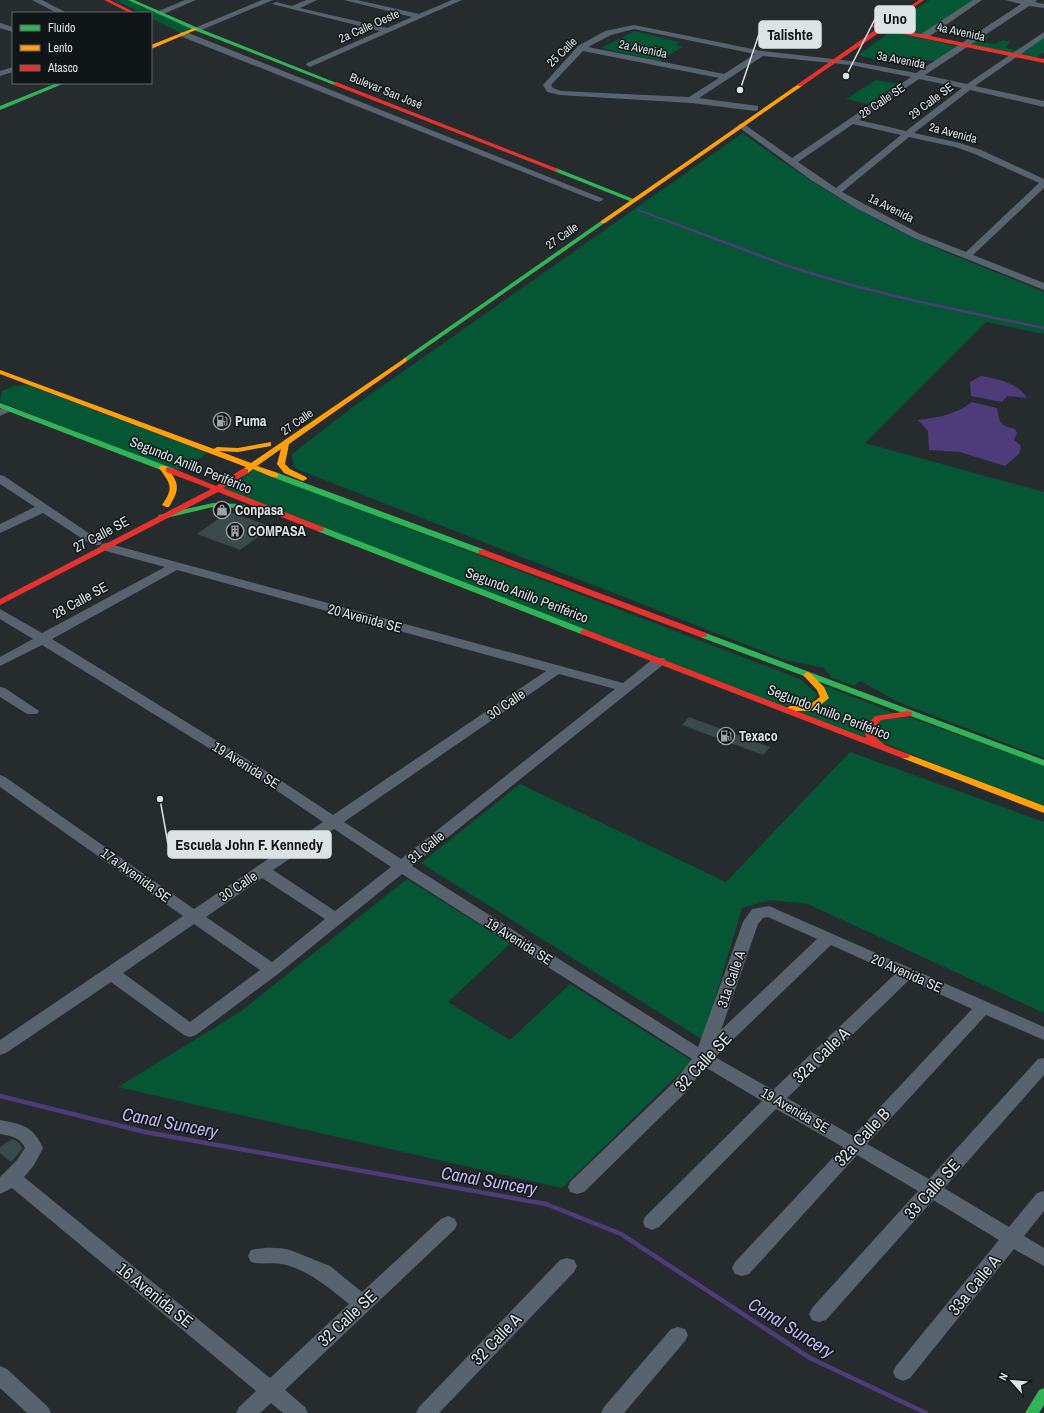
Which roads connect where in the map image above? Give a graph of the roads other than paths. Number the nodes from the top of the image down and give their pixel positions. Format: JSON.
{"nodes":[{"id":1,"x":36,"y":0,"type":"edge"},
{"id":2,"x":106,"y":0,"type":"edge"},
{"id":3,"x":130,"y":0,"type":"edge"},
{"id":4,"x":192,"y":0,"type":"edge"},
{"id":5,"x":268,"y":0,"type":"edge"},
{"id":6,"x":313,"y":0,"type":"edge"},
{"id":7,"x":348,"y":0,"type":"edge"},
{"id":8,"x":436,"y":0,"type":"edge"},
{"id":9,"x":911,"y":0,"type":"edge"},
{"id":10,"x":922,"y":0,"type":"edge"},
{"id":11,"x":978,"y":0,"type":"edge"},
{"id":12,"x":1009,"y":0,"type":"edge"},
{"id":13,"x":454,"y":2,"type":"edge"},
{"id":14,"x":1030,"y":2,"type":"edge"},
{"id":15,"x":276,"y":4,"type":"dead end"},
{"id":16,"x":1044,"y":6,"type":"edge"},
{"id":17,"x":293,"y":8,"type":"junction"},
{"id":18,"x":61,"y":12,"type":"edge"},
{"id":19,"x":132,"y":12,"type":"edge"},
{"id":20,"x":158,"y":13,"type":"junction"},
{"id":21,"x":420,"y":17,"type":"junction"},
{"id":22,"x":0,"y":25,"type":"edge"},
{"id":23,"x":877,"y":27,"type":"junction"},
{"id":24,"x":634,"y":28,"type":"joint"},
{"id":25,"x":170,"y":29,"type":"dead end"},
{"id":26,"x":196,"y":29,"type":"junction"},
{"id":27,"x":12,"y":30,"type":"edge"},
{"id":28,"x":388,"y":31,"type":"junction"},
{"id":29,"x":183,"y":34,"type":"junction"},
{"id":30,"x":1044,"y":34,"type":"edge"},
{"id":31,"x":924,"y":36,"type":"junction"},
{"id":32,"x":963,"y":45,"type":"junction"},
{"id":33,"x":152,"y":47,"type":"edge"},
{"id":34,"x":581,"y":48,"type":"junction"},
{"id":35,"x":762,"y":53,"type":"junction"},
{"id":36,"x":1014,"y":56,"type":"junction"},
{"id":37,"x":823,"y":60,"type":"junction"},
{"id":38,"x":834,"y":61,"type":"junction"},
{"id":39,"x":1044,"y":61,"type":"edge"},
{"id":40,"x":310,"y":65,"type":"dead end"},
{"id":41,"x":920,"y":76,"type":"junction"},
{"id":42,"x":725,"y":77,"type":"junction"},
{"id":43,"x":60,"y":84,"type":"edge"},
{"id":44,"x":969,"y":87,"type":"junction"},
{"id":45,"x":690,"y":100,"type":"junction"},
{"id":46,"x":1044,"y":104,"type":"edge"},
{"id":47,"x":0,"y":108,"type":"edge"},
{"id":48,"x":755,"y":108,"type":"junction"},
{"id":49,"x":852,"y":121,"type":"junction"},
{"id":50,"x":741,"y":126,"type":"junction"},
{"id":51,"x":907,"y":134,"type":"junction"},
{"id":52,"x":792,"y":162,"type":"junction"},
{"id":53,"x":1044,"y":183,"type":"edge"},
{"id":54,"x":836,"y":192,"type":"junction"},
{"id":55,"x":624,"y":198,"type":"junction"},
{"id":56,"x":634,"y":201,"type":"junction"},
{"id":57,"x":607,"y":202,"type":"junction"},
{"id":58,"x":623,"y":208,"type":"junction"},
{"id":59,"x":968,"y":256,"type":"junction"},
{"id":60,"x":1044,"y":287,"type":"edge"},
{"id":61,"x":0,"y":372,"type":"edge"},
{"id":62,"x":23,"y":381,"type":"junction"},
{"id":63,"x":0,"y":383,"type":"edge"},
{"id":64,"x":3,"y":409,"type":"edge"},
{"id":65,"x":187,"y":442,"type":"junction"},
{"id":66,"x":268,"y":444,"type":"junction"},
{"id":67,"x":286,"y":445,"type":"junction"},
{"id":68,"x":240,"y":462,"type":"junction"},
{"id":69,"x":252,"y":467,"type":"junction"},
{"id":70,"x":163,"y":468,"type":"junction"},
{"id":71,"x":228,"y":470,"type":"dead end"},
{"id":72,"x":216,"y":477,"type":"dead end"},
{"id":73,"x":0,"y":479,"type":"edge"},
{"id":74,"x":204,"y":485,"type":"junction"},
{"id":75,"x":215,"y":490,"type":"junction"},
{"id":76,"x":166,"y":505,"type":"junction"},
{"id":77,"x":43,"y":508,"type":"junction"},
{"id":78,"x":272,"y":511,"type":"junction"},
{"id":79,"x":378,"y":514,"type":"junction"},
{"id":80,"x":162,"y":517,"type":"junction"},
{"id":81,"x":0,"y":529,"type":"edge"},
{"id":82,"x":101,"y":544,"type":"junction"},
{"id":83,"x":176,"y":566,"type":"junction"},
{"id":84,"x":20,"y":580,"type":"dead end"},
{"id":85,"x":0,"y":602,"type":"edge"},
{"id":86,"x":0,"y":613,"type":"edge"},
{"id":87,"x":43,"y":639,"type":"junction"},
{"id":88,"x":659,"y":661,"type":"junction"},
{"id":89,"x":0,"y":662,"type":"edge"},
{"id":90,"x":556,"y":670,"type":"junction"},
{"id":91,"x":806,"y":674,"type":"junction"},
{"id":92,"x":625,"y":688,"type":"junction"},
{"id":93,"x":0,"y":691,"type":"edge"},
{"id":94,"x":781,"y":708,"type":"junction"},
{"id":95,"x":32,"y":711,"type":"dead end"},
{"id":96,"x":911,"y":714,"type":"junction"},
{"id":97,"x":882,"y":747,"type":"junction"},
{"id":98,"x":1044,"y":763,"type":"edge"},
{"id":99,"x":0,"y":780,"type":"edge"},
{"id":100,"x":1044,"y":810,"type":"edge"},
{"id":101,"x":334,"y":821,"type":"junction"},
{"id":102,"x":402,"y":866,"type":"junction"},
{"id":103,"x":262,"y":870,"type":"junction"},
{"id":104,"x":769,"y":911,"type":"joint"},
{"id":105,"x":193,"y":917,"type":"junction"},
{"id":106,"x":336,"y":919,"type":"junction"},
{"id":107,"x":828,"y":938,"type":"junction"},
{"id":108,"x":272,"y":970,"type":"junction"},
{"id":109,"x":906,"y":973,"type":"junction"},
{"id":110,"x":112,"y":974,"type":"junction"},
{"id":111,"x":983,"y":1007,"type":"junction"},
{"id":112,"x":1044,"y":1034,"type":"edge"},
{"id":113,"x":0,"y":1049,"type":"edge"},
{"id":114,"x":703,"y":1058,"type":"junction"},
{"id":115,"x":1044,"y":1064,"type":"edge"},
{"id":116,"x":775,"y":1099,"type":"junction"},
{"id":117,"x":0,"y":1127,"type":"edge"},
{"id":118,"x":855,"y":1145,"type":"junction"},
{"id":119,"x":6,"y":1182,"type":"edge"},
{"id":120,"x":577,"y":1187,"type":"dead end"},
{"id":121,"x":932,"y":1190,"type":"junction"},
{"id":122,"x":1044,"y":1198,"type":"edge"},
{"id":123,"x":652,"y":1222,"type":"dead end"},
{"id":124,"x":448,"y":1224,"type":"dead end"},
{"id":125,"x":1012,"y":1237,"type":"junction"},
{"id":126,"x":258,"y":1256,"type":"dead end"},
{"id":127,"x":1044,"y":1258,"type":"edge"},
{"id":128,"x":567,"y":1266,"type":"dead end"},
{"id":129,"x":742,"y":1268,"type":"dead end"},
{"id":130,"x":363,"y":1304,"type":"junction"},
{"id":131,"x":819,"y":1314,"type":"dead end"},
{"id":132,"x":678,"y":1335,"type":"dead end"},
{"id":133,"x":903,"y":1372,"type":"dead end"},
{"id":134,"x":0,"y":1375,"type":"edge"},
{"id":135,"x":270,"y":1390,"type":"junction"},
{"id":136,"x":1044,"y":1394,"type":"edge"},
{"id":137,"x":41,"y":1413,"type":"edge"},
{"id":138,"x":246,"y":1413,"type":"edge"},
{"id":139,"x":298,"y":1413,"type":"edge"},
{"id":140,"x":426,"y":1413,"type":"edge"},
{"id":141,"x":611,"y":1413,"type":"edge"},
{"id":142,"x":1032,"y":1413,"type":"edge"}],
"edges":[{"from":1,"to":18,"type":"street"},
{"from":2,"to":19,"type":"main road"},
{"from":3,"to":20,"type":"main road","name":"Bulevar San José"},
{"from":4,"to":20,"type":"street"},
{"from":5,"to":26,"type":"street"},
{"from":6,"to":17,"type":"street"},
{"from":7,"to":21,"type":"street"},
{"from":8,"to":13,"type":"street"},
{"from":9,"to":23,"type":"main road","name":"27 Calle"},
{"from":10,"to":23,"type":"main road","name":"27 Calle"},
{"from":11,"to":31,"type":"street"},
{"from":12,"to":14,"type":"street"},
{"from":13,"to":21,"type":"street","name":"2a Calle Oeste"},
{"from":14,"to":16,"type":"street"},
{"from":14,"to":32,"type":"street","name":"28 Calle SE"},
{"from":15,"to":17,"type":"street"},
{"from":17,"to":28,"type":"street"},
{"from":20,"to":26,"type":"main road","name":"Bulevar San José"},
{"from":21,"to":28,"type":"street","name":"2a Calle Oeste"},
{"from":22,"to":27,"type":"street"},
{"from":23,"to":31,"type":"main road","name":"4a Avenida"},
{"from":23,"to":37,"type":"main road","name":"27 Calle"},
{"from":23,"to":38,"type":"main road","name":"27 Calle"},
{"from":24,"to":34,"type":"street","name":"25 Calle"},
{"from":24,"to":35,"type":"street","name":"3a Avenida"},
{"from":25,"to":29,"type":"main road","name":"Bulevar San José"},
{"from":26,"to":29,"type":"main road"},
{"from":26,"to":55,"type":"main road","name":"Bulevar San José"},
{"from":28,"to":40,"type":"street","name":"2a Calle Oeste"},
{"from":29,"to":33,"type":"main road"},
{"from":29,"to":57,"type":"street","name":"Bulevar San José"},
{"from":30,"to":36,"type":"street","name":"29 Calle SE"},
{"from":31,"to":32,"type":"main road","name":"4a Avenida"},
{"from":32,"to":36,"type":"main road","name":"4a Avenida"},
{"from":32,"to":41,"type":"street","name":"28 Calle SE"},
{"from":34,"to":42,"type":"street","name":"2a Avenida"},
{"from":34,"to":45,"type":"street","name":"25 Calle"},
{"from":35,"to":37,"type":"street","name":"3a Avenida"},
{"from":35,"to":42,"type":"street"},
{"from":36,"to":39,"type":"main road","name":"4a Avenida"},
{"from":36,"to":44,"type":"street","name":"29 Calle SE"},
{"from":37,"to":38,"type":"street","name":"3a Avenida"},
{"from":37,"to":48,"type":"main road","name":"27 Calle"},
{"from":38,"to":41,"type":"street","name":"3a Avenida"},
{"from":38,"to":50,"type":"main road","name":"27 Calle"},
{"from":41,"to":44,"type":"street","name":"3a Avenida"},
{"from":41,"to":49,"type":"street","name":"28 Calle SE"},
{"from":42,"to":45,"type":"street"},
{"from":43,"to":47,"type":"main road"},
{"from":44,"to":46,"type":"street","name":"3a Avenida"},
{"from":44,"to":51,"type":"street","name":"29 Calle SE"},
{"from":45,"to":48,"type":"street"},
{"from":48,"to":55,"type":"main road","name":"27 Calle"},
{"from":49,"to":51,"type":"street","name":"2a Avenida"},
{"from":49,"to":52,"type":"street","name":"28 Calle SE"},
{"from":50,"to":52,"type":"street","name":"1a Avenida"},
{"from":50,"to":56,"type":"main road","name":"27 Calle"},
{"from":51,"to":53,"type":"street","name":"2a Avenida"},
{"from":51,"to":54,"type":"street","name":"29 Calle SE"},
{"from":52,"to":54,"type":"street","name":"1a Avenida"},
{"from":53,"to":59,"type":"street"},
{"from":54,"to":59,"type":"street","name":"1a Avenida"},
{"from":55,"to":56,"type":"main road","name":"Bulevar San José"},
{"from":55,"to":57,"type":"main road","name":"27 Calle"},
{"from":56,"to":58,"type":"main road","name":"27 Calle"},
{"from":57,"to":58,"type":"main road","name":"Bulevar San José"},
{"from":57,"to":66,"type":"main road","name":"27 Calle"},
{"from":58,"to":67,"type":"main road","name":"27 Calle"},
{"from":59,"to":60,"type":"street","name":"1a Avenida"},
{"from":61,"to":62,"type":"main road","name":"Segundo Anillo Periférico"},
{"from":62,"to":63,"type":"main road"},
{"from":62,"to":65,"type":"main road","name":"Segundo Anillo Periférico"},
{"from":64,"to":70,"type":"main road","name":"Segundo Anillo Periférico"},
{"from":65,"to":66,"type":"main road"},
{"from":65,"to":68,"type":"main road","name":"Segundo Anillo Periférico"},
{"from":66,"to":68,"type":"main road","name":"27 Calle"},
{"from":67,"to":69,"type":"main road","name":"27 Calle"},
{"from":67,"to":79,"type":"main road"},
{"from":68,"to":69,"type":"main road","name":"Segundo Anillo Periférico"},
{"from":68,"to":71,"type":"main road","name":"27 Calle"},
{"from":69,"to":75,"type":"main road","name":"27 Calle"},
{"from":69,"to":79,"type":"main road","name":"Segundo Anillo Periférico"},
{"from":70,"to":74,"type":"main road","name":"Segundo Anillo Periférico"},
{"from":70,"to":76,"type":"main road"},
{"from":72,"to":74,"type":"main road"},
{"from":73,"to":77,"type":"street","name":"20 Avenida SE"},
{"from":74,"to":75,"type":"main road","name":"Segundo Anillo Periférico"},
{"from":74,"to":76,"type":"main road","name":"27 Calle SE"},
{"from":75,"to":78,"type":"main road","name":"Segundo Anillo Periférico"},
{"from":75,"to":80,"type":"main road","name":"27 Calle SE"},
{"from":76,"to":82,"type":"main road","name":"27 Calle SE"},
{"from":77,"to":81,"type":"street"},
{"from":77,"to":82,"type":"street","name":"20 Avenida SE"},
{"from":78,"to":80,"type":"main road"},
{"from":78,"to":88,"type":"main road","name":"Segundo Anillo Periférico"},
{"from":79,"to":91,"type":"main road","name":"Segundo Anillo Periférico"},
{"from":80,"to":82,"type":"main road","name":"27 Calle SE"},
{"from":82,"to":83,"type":"street","name":"20 Avenida SE"},
{"from":82,"to":84,"type":"main road","name":"27 Calle SE"},
{"from":82,"to":85,"type":"main road","name":"27 Calle SE"},
{"from":83,"to":87,"type":"street","name":"28 Calle SE"},
{"from":83,"to":90,"type":"street","name":"20 Avenida SE"},
{"from":86,"to":87,"type":"street","name":"19 Avenida SE"},
{"from":87,"to":89,"type":"street","name":"28 Calle SE"},
{"from":87,"to":101,"type":"street","name":"19 Avenida SE"},
{"from":88,"to":92,"type":"street","name":"31 Calle"},
{"from":88,"to":94,"type":"main road","name":"Segundo Anillo Periférico"},
{"from":90,"to":92,"type":"street","name":"20 Avenida SE"},
{"from":90,"to":101,"type":"street","name":"30 Calle"},
{"from":91,"to":94,"type":"main road"},
{"from":91,"to":96,"type":"main road","name":"Segundo Anillo Periférico"},
{"from":92,"to":102,"type":"street","name":"31 Calle"},
{"from":93,"to":95,"type":"street"},
{"from":94,"to":97,"type":"main road","name":"Segundo Anillo Periférico"},
{"from":96,"to":97,"type":"main road"},
{"from":96,"to":98,"type":"main road","name":"Segundo Anillo Periférico"},
{"from":97,"to":100,"type":"main road","name":"Segundo Anillo Periférico"},
{"from":99,"to":105,"type":"street","name":"17a Avenida SE"},
{"from":101,"to":102,"type":"street","name":"19 Avenida SE"},
{"from":101,"to":103,"type":"street","name":"30 Calle"},
{"from":102,"to":106,"type":"street","name":"31 Calle"},
{"from":102,"to":114,"type":"street","name":"19 Avenida SE"},
{"from":103,"to":105,"type":"street","name":"30 Calle"},
{"from":103,"to":106,"type":"street"},
{"from":104,"to":107,"type":"street","name":"20 Avenida SE"},
{"from":104,"to":114,"type":"street","name":"31a Calle A"},
{"from":105,"to":108,"type":"street","name":"17a Avenida SE"},
{"from":105,"to":110,"type":"street","name":"30 Calle"},
{"from":106,"to":108,"type":"street","name":"31 Calle"},
{"from":107,"to":109,"type":"street","name":"20 Avenida SE"},
{"from":107,"to":114,"type":"street","name":"32 Calle SE"},
{"from":108,"to":110,"type":"street","name":"31 Calle"},
{"from":109,"to":111,"type":"street","name":"20 Avenida SE"},
{"from":109,"to":116,"type":"street","name":"32a Calle A"},
{"from":110,"to":113,"type":"street","name":"30 Calle"},
{"from":111,"to":112,"type":"street","name":"20 Avenida SE"},
{"from":111,"to":118,"type":"street","name":"32a Calle B"},
{"from":114,"to":116,"type":"street","name":"19 Avenida SE"},
{"from":114,"to":120,"type":"street","name":"32 Calle SE"},
{"from":115,"to":121,"type":"street","name":"33 Calle SE"},
{"from":116,"to":118,"type":"street","name":"19 Avenida SE"},
{"from":116,"to":123,"type":"street","name":"32a Calle A"},
{"from":117,"to":119,"type":"street"},
{"from":118,"to":121,"type":"street","name":"19 Avenida SE"},
{"from":118,"to":129,"type":"street","name":"32a Calle B"},
{"from":119,"to":135,"type":"street","name":"16 Avenida SE"},
{"from":121,"to":125,"type":"street","name":"19 Avenida SE"},
{"from":121,"to":131,"type":"street","name":"33 Calle SE"},
{"from":122,"to":125,"type":"street","name":"33a Calle A"},
{"from":124,"to":130,"type":"street","name":"32 Calle SE"},
{"from":125,"to":127,"type":"street","name":"19 Avenida SE"},
{"from":125,"to":133,"type":"street","name":"33a Calle A"},
{"from":126,"to":130,"type":"street"},
{"from":128,"to":140,"type":"street","name":"32 Calle A"},
{"from":130,"to":135,"type":"street","name":"32 Calle SE"},
{"from":132,"to":141,"type":"street"},
{"from":134,"to":137,"type":"street"},
{"from":135,"to":138,"type":"street","name":"32 Calle SE"},
{"from":135,"to":139,"type":"street","name":"16 Avenida SE"},
{"from":136,"to":142,"type":"main road"}]}
